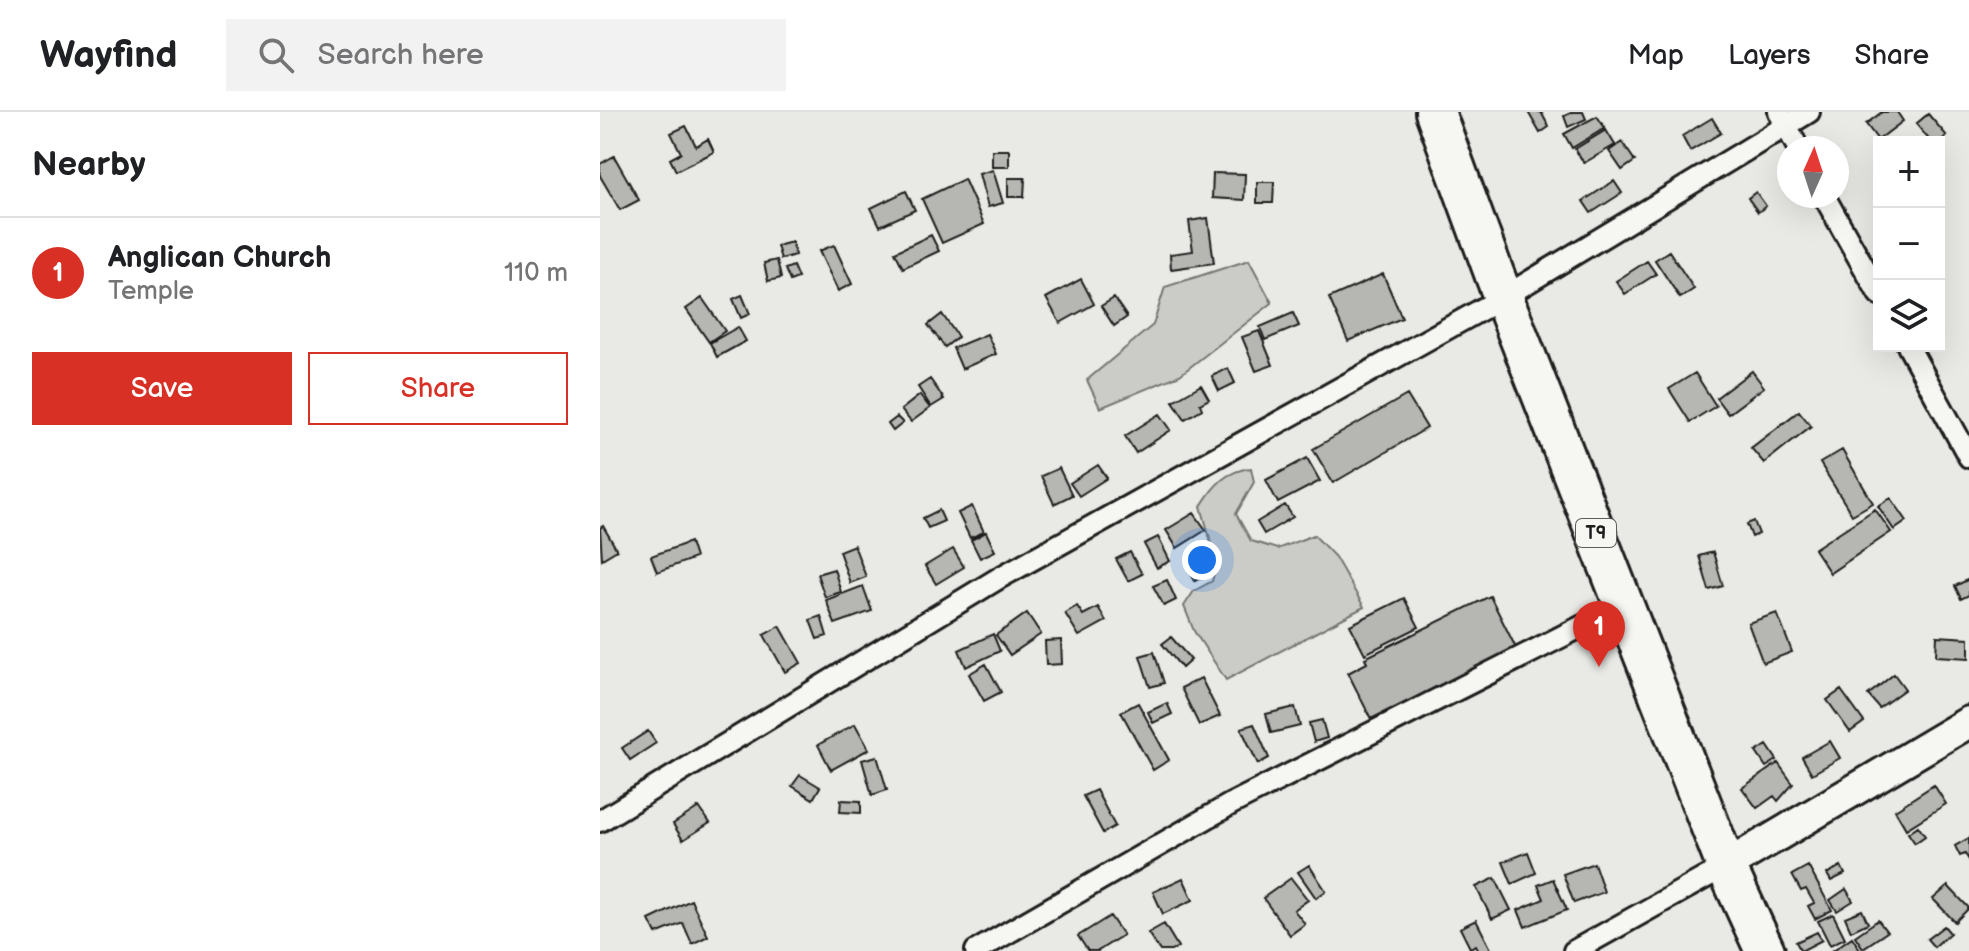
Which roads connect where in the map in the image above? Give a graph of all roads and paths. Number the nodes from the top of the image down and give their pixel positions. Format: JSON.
{"nodes":[{"id":1,"x":1435,"y":112,"type":"edge"},
{"id":2,"x":1809,"y":112,"type":"edge"},
{"id":3,"x":1783,"y":119,"type":"edge"},
{"id":4,"x":1831,"y":208,"type":"edge"},
{"id":5,"x":1873,"y":283,"type":"edge"},
{"id":6,"x":1504,"y":297,"type":"junction"},
{"id":7,"x":1911,"y":352,"type":"edge"},
{"id":8,"x":1969,"y":457,"type":"edge"},
{"id":9,"x":1624,"y":605,"type":"junction"},
{"id":10,"x":1969,"y":722,"type":"edge"},
{"id":11,"x":600,"y":821,"type":"edge"},
{"id":12,"x":1726,"y":866,"type":"junction"},
{"id":13,"x":976,"y":951,"type":"edge"},
{"id":14,"x":1574,"y":951,"type":"edge"},
{"id":15,"x":1765,"y":951,"type":"edge"}],
"edges":[{"from":1,"to":6,"type":"highway","number":"T9"},
{"from":2,"to":3,"type":"street"},
{"from":3,"to":6,"type":"street"},
{"from":4,"to":5,"type":"street"},
{"from":6,"to":9,"type":"highway","number":"T9"},
{"from":6,"to":11,"type":"street"},
{"from":7,"to":8,"type":"street"},
{"from":9,"to":12,"type":"highway","number":"T9"},
{"from":9,"to":13,"type":"street"},
{"from":10,"to":12,"type":"street"},
{"from":12,"to":14,"type":"street"},
{"from":12,"to":15,"type":"highway","number":"T9"}]}
